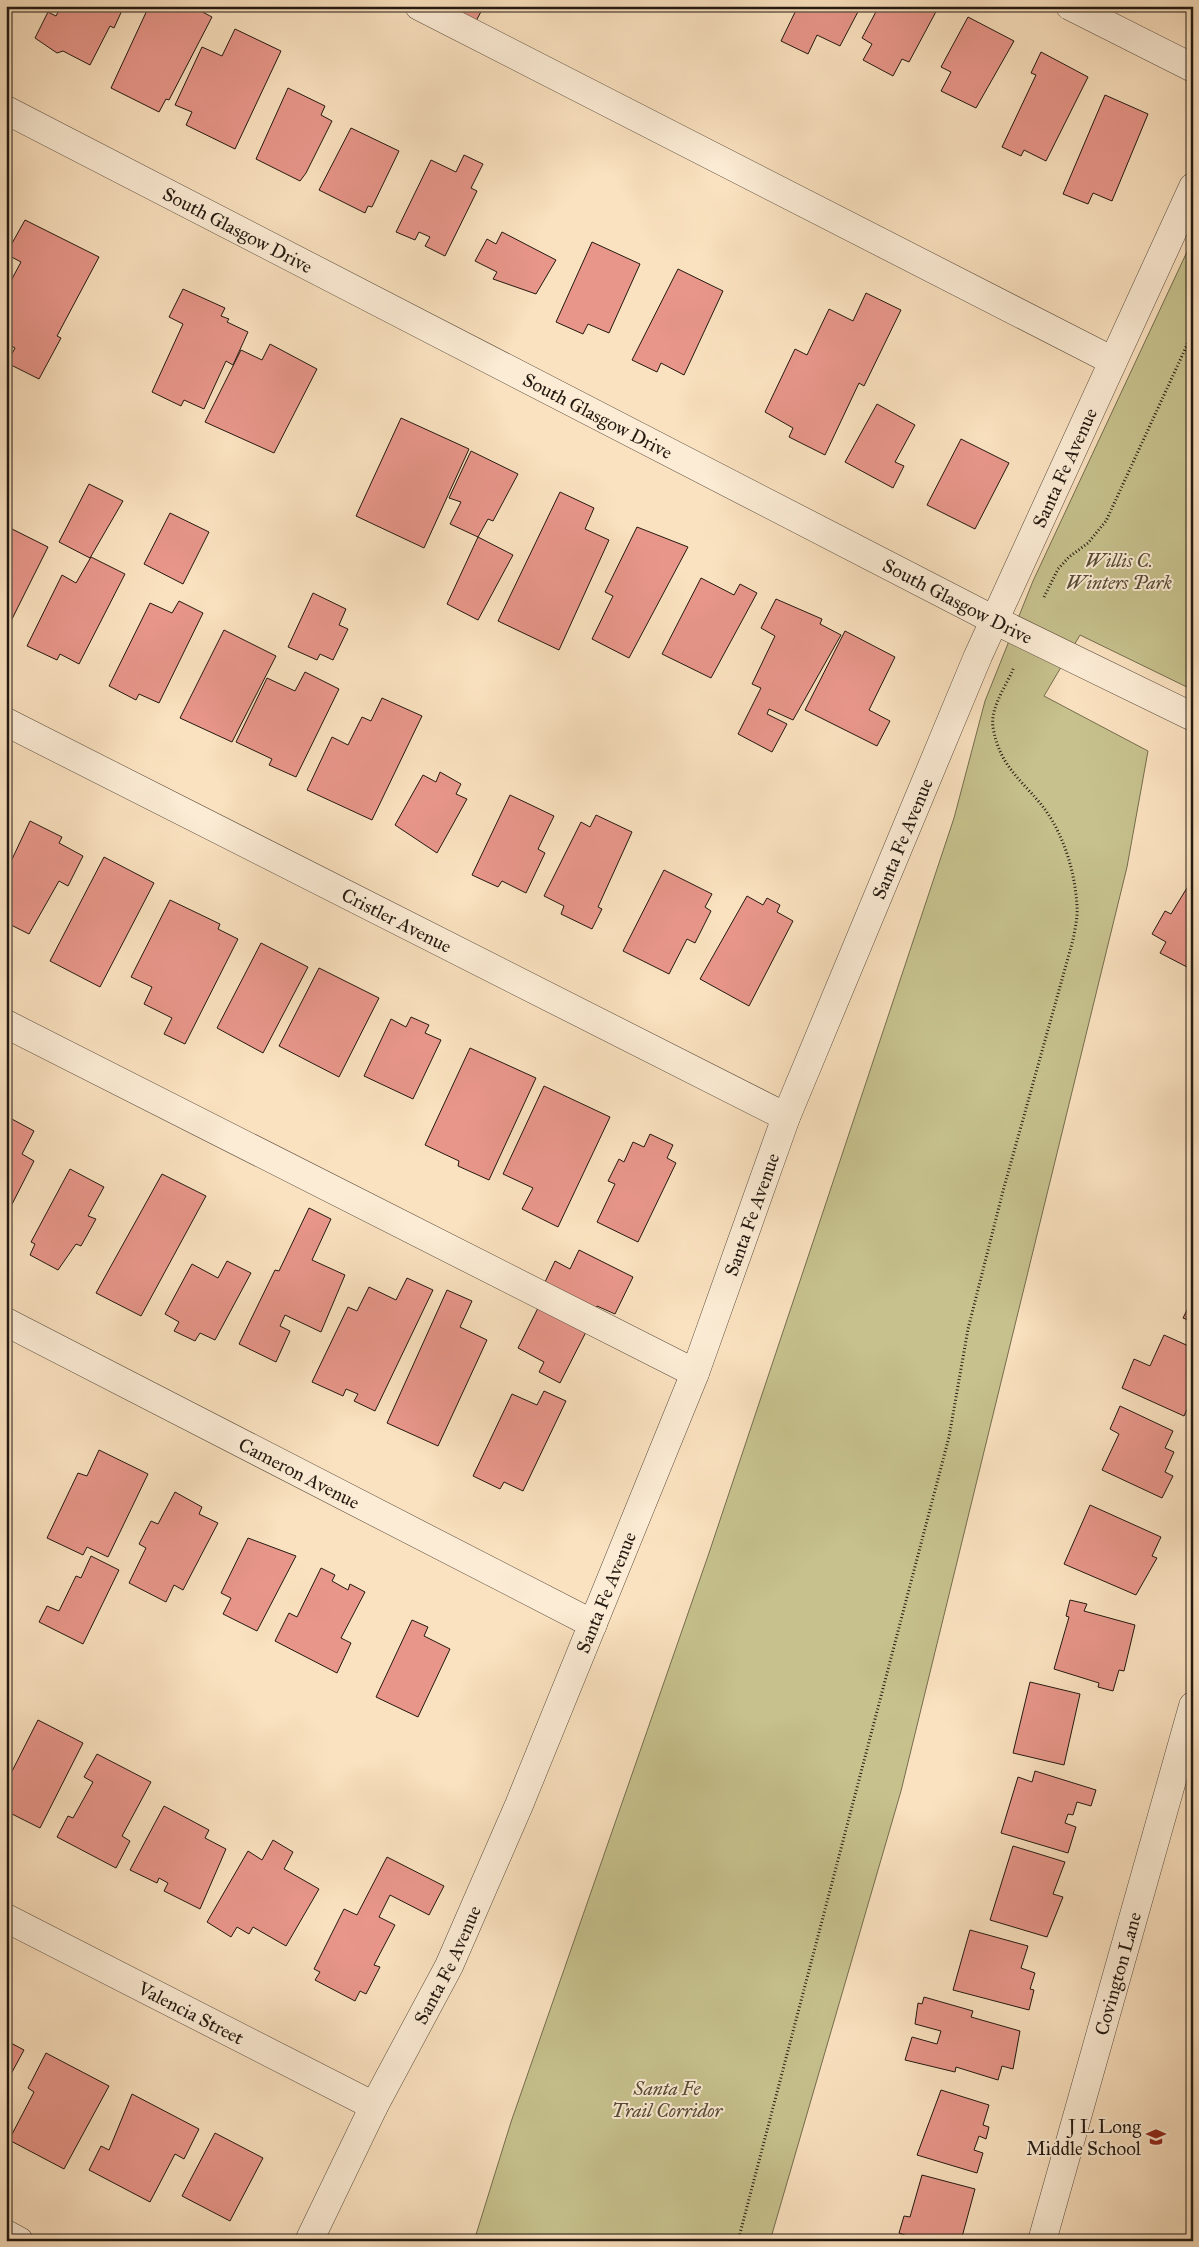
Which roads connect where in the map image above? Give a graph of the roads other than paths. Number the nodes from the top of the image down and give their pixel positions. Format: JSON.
{"nodes":[{"id":1,"x":419,"y":6,"type":"edge"},
{"id":2,"x":1070,"y":6,"type":"edge"},
{"id":3,"x":1193,"y":68,"type":"edge"},
{"id":4,"x":6,"y":110,"type":"edge"},
{"id":5,"x":1193,"y":187,"type":"edge"},
{"id":6,"x":1113,"y":361,"type":"junction"},
{"id":7,"x":994,"y":620,"type":"junction"},
{"id":8,"x":1193,"y":717,"type":"edge"},
{"id":9,"x":6,"y":722,"type":"edge"},
{"id":10,"x":6,"y":1024,"type":"edge"},
{"id":11,"x":786,"y":1117,"type":"junction"},
{"id":12,"x":6,"y":1322,"type":"edge"},
{"id":13,"x":695,"y":1373,"type":"junction"},
{"id":14,"x":593,"y":1624,"type":"junction"},
{"id":15,"x":1193,"y":1706,"type":"edge"},
{"id":16,"x":6,"y":1918,"type":"edge"},
{"id":17,"x":374,"y":2106,"type":"junction"},
{"id":18,"x":6,"y":2234,"type":"edge"},
{"id":19,"x":20,"y":2241,"type":"edge"},
{"id":20,"x":309,"y":2241,"type":"edge"},
{"id":21,"x":1042,"y":2241,"type":"edge"}],
"edges":[{"from":1,"to":6,"type":"street"},
{"from":2,"to":3,"type":"street"},
{"from":4,"to":7,"type":"street","name":"South Glasgow Drive"},
{"from":5,"to":6,"type":"street","name":"Santa Fe Avenue"},
{"from":6,"to":7,"type":"street","name":"Santa Fe Avenue"},
{"from":7,"to":8,"type":"street","name":"South Glasgow Drive"},
{"from":7,"to":11,"type":"street","name":"Santa Fe Avenue"},
{"from":9,"to":11,"type":"street","name":"Cristler Avenue"},
{"from":10,"to":13,"type":"street"},
{"from":11,"to":13,"type":"street","name":"Santa Fe Avenue"},
{"from":12,"to":14,"type":"street","name":"Cameron Avenue"},
{"from":13,"to":14,"type":"street","name":"Santa Fe Avenue"},
{"from":14,"to":17,"type":"street","name":"Santa Fe Avenue"},
{"from":15,"to":21,"type":"street","name":"Covington Lane"},
{"from":16,"to":17,"type":"street","name":"Valencia Street"},
{"from":17,"to":20,"type":"street","name":"Santa Fe Avenue"},
{"from":18,"to":19,"type":"street"}]}
